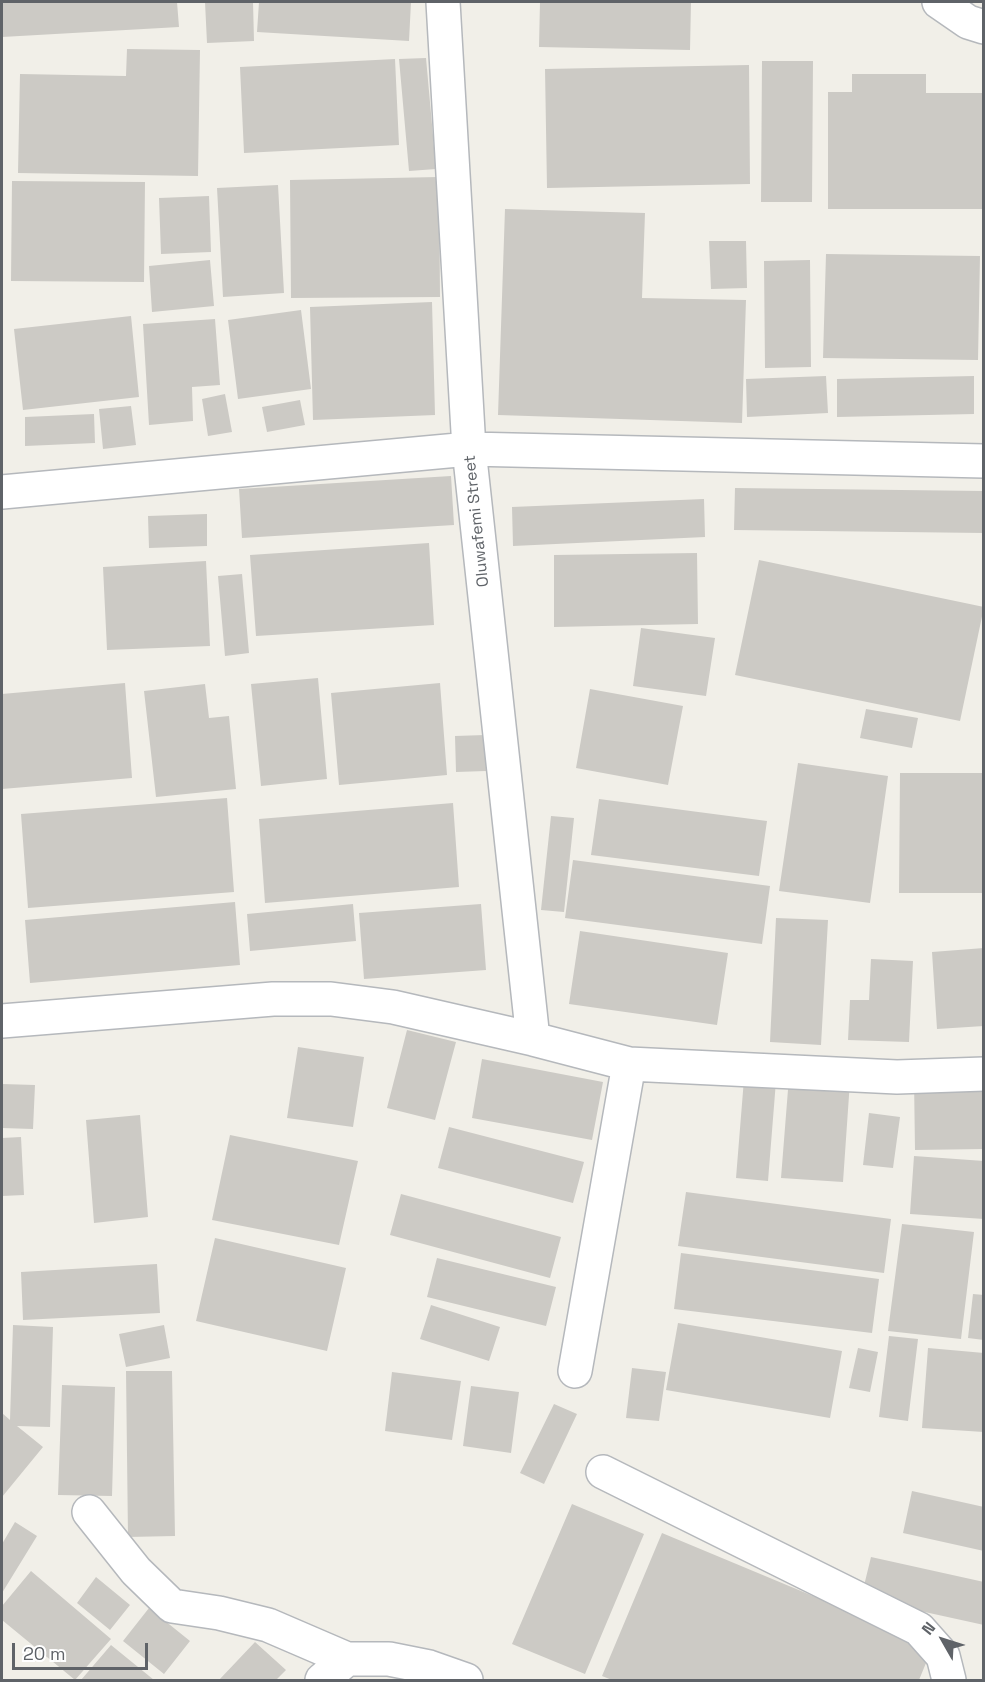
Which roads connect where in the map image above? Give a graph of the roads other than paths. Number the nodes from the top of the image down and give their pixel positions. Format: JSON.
{"nodes":[{"id":1,"x":443,"y":2,"type":"edge"},
{"id":2,"x":939,"y":2,"type":"edge"},
{"id":3,"x":984,"y":27,"type":"edge"},
{"id":4,"x":469,"y":449,"type":"junction"},
{"id":5,"x":984,"y":461,"type":"edge"},
{"id":6,"x":2,"y":492,"type":"edge"},
{"id":7,"x":2,"y":1021,"type":"edge"},
{"id":8,"x":534,"y":1039,"type":"junction"},
{"id":9,"x":629,"y":1065,"type":"junction"},
{"id":10,"x":984,"y":1074,"type":"edge"},
{"id":11,"x":575,"y":1371,"type":"dead end"},
{"id":12,"x":603,"y":1473,"type":"dead end"},
{"id":13,"x":89,"y":1512,"type":"dead end"},
{"id":14,"x":347,"y":1659,"type":"junction"},
{"id":15,"x":322,"y":1680,"type":"edge"},
{"id":16,"x":466,"y":1680,"type":"edge"},
{"id":17,"x":950,"y":1680,"type":"edge"}],
"edges":[{"from":1,"to":4,"type":"street","name":"Oluwafemi Street"},
{"from":2,"to":3,"type":"street"},
{"from":4,"to":5,"type":"street"},
{"from":4,"to":6,"type":"street"},
{"from":4,"to":8,"type":"street","name":"Oluwafemi Street"},
{"from":7,"to":8,"type":"street"},
{"from":8,"to":9,"type":"street"},
{"from":9,"to":10,"type":"street"},
{"from":9,"to":11,"type":"street"},
{"from":12,"to":17,"type":"street"},
{"from":13,"to":14,"type":"street"},
{"from":14,"to":15,"type":"street"},
{"from":14,"to":16,"type":"street"}]}
